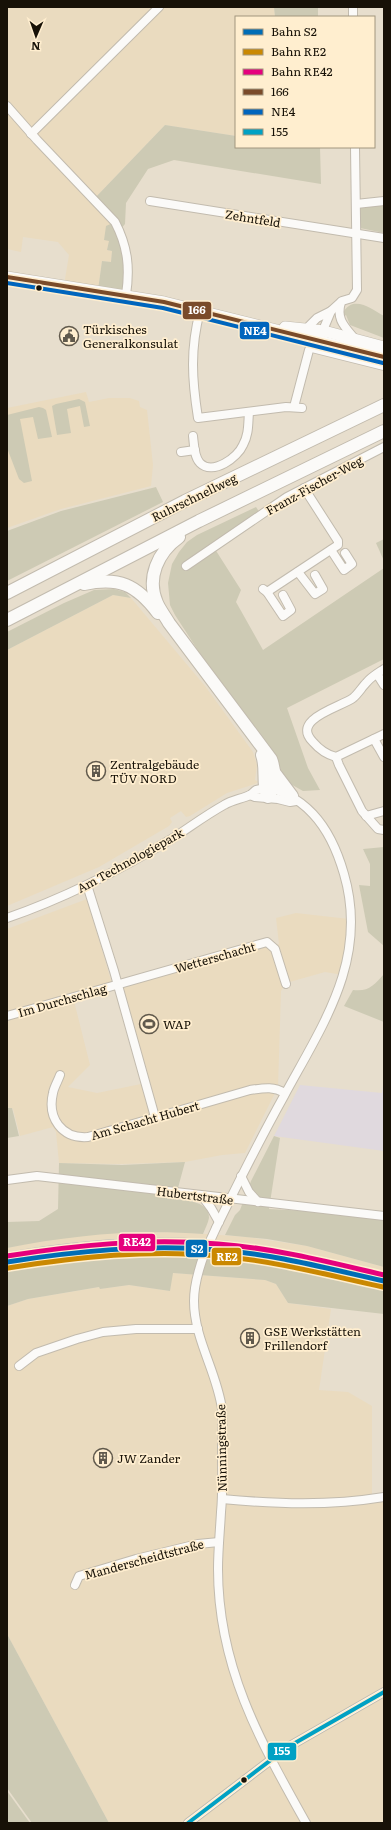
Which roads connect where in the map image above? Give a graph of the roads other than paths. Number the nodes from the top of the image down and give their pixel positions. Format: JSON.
{"nodes":[{"id":1,"x":159,"y":7,"type":"edge"},
{"id":2,"x":7,"y":106,"type":"edge"},
{"id":3,"x":31,"y":134,"type":"junction"},
{"id":4,"x":355,"y":148,"type":"edge"},
{"id":5,"x":150,"y":201,"type":"dead end"},
{"id":6,"x":384,"y":201,"type":"edge"},
{"id":7,"x":356,"y":204,"type":"junction"},
{"id":8,"x":356,"y":233,"type":"junction"},
{"id":9,"x":384,"y":238,"type":"edge"},
{"id":10,"x":7,"y":277,"type":"edge"},
{"id":11,"x":126,"y":295,"type":"junction"},
{"id":12,"x":341,"y":302,"type":"junction"},
{"id":13,"x":200,"y":311,"type":"junction"},
{"id":14,"x":332,"y":311,"type":"junction"},
{"id":15,"x":265,"y":327,"type":"junction"},
{"id":16,"x":307,"y":328,"type":"junction"},
{"id":17,"x":354,"y":338,"type":"junction"},
{"id":18,"x":318,"y":339,"type":"junction"},
{"id":19,"x":384,"y":347,"type":"edge"},
{"id":20,"x":384,"y":357,"type":"edge"},
{"id":21,"x":384,"y":366,"type":"edge"},
{"id":22,"x":384,"y":405,"type":"edge"},
{"id":23,"x":294,"y":407,"type":"junction"},
{"id":24,"x":302,"y":408,"type":"dead end"},
{"id":25,"x":249,"y":412,"type":"junction"},
{"id":26,"x":384,"y":431,"type":"edge"},
{"id":27,"x":193,"y":436,"type":"dead end"},
{"id":28,"x":384,"y":448,"type":"edge"},
{"id":29,"x":195,"y":450,"type":"junction"},
{"id":30,"x":181,"y":452,"type":"dead end"},
{"id":31,"x":304,"y":488,"type":"junction"},
{"id":32,"x":199,"y":521,"type":"junction"},
{"id":33,"x":331,"y":550,"type":"junction"},
{"id":34,"x":345,"y":553,"type":"dead end"},
{"id":35,"x":186,"y":566,"type":"dead end"},
{"id":36,"x":298,"y":572,"type":"junction"},
{"id":37,"x":315,"y":575,"type":"dead end"},
{"id":38,"x":69,"y":587,"type":"junction"},
{"id":39,"x":7,"y":593,"type":"edge"},
{"id":40,"x":283,"y":595,"type":"dead end"},
{"id":41,"x":7,"y":620,"type":"edge"},
{"id":42,"x":380,"y":672,"type":"edge"},
{"id":43,"x":384,"y":685,"type":"edge"},
{"id":44,"x":381,"y":735,"type":"edge"},
{"id":45,"x":336,"y":756,"type":"junction"},
{"id":46,"x":384,"y":757,"type":"edge"},
{"id":47,"x":274,"y":772,"type":"junction"},
{"id":48,"x":268,"y":792,"type":"junction"},
{"id":49,"x":294,"y":798,"type":"junction"},
{"id":50,"x":382,"y":812,"type":"edge"},
{"id":51,"x":366,"y":816,"type":"junction"},
{"id":52,"x":376,"y":825,"type":"junction"},
{"id":53,"x":384,"y":830,"type":"edge"},
{"id":54,"x":87,"y":885,"type":"junction"},
{"id":55,"x":7,"y":918,"type":"edge"},
{"id":56,"x":286,"y":984,"type":"dead end"},
{"id":57,"x":118,"y":985,"type":"junction"},
{"id":58,"x":7,"y":1016,"type":"edge"},
{"id":59,"x":60,"y":1075,"type":"dead end"},
{"id":60,"x":285,"y":1094,"type":"junction"},
{"id":61,"x":155,"y":1117,"type":"junction"},
{"id":62,"x":241,"y":1176,"type":"junction"},
{"id":63,"x":7,"y":1180,"type":"edge"},
{"id":64,"x":202,"y":1196,"type":"junction"},
{"id":65,"x":230,"y":1199,"type":"junction"},
{"id":66,"x":258,"y":1202,"type":"junction"},
{"id":67,"x":384,"y":1216,"type":"edge"},
{"id":68,"x":217,"y":1225,"type":"junction"},
{"id":69,"x":198,"y":1329,"type":"junction"},
{"id":70,"x":19,"y":1366,"type":"dead end"},
{"id":71,"x":384,"y":1497,"type":"edge"},
{"id":72,"x":222,"y":1499,"type":"junction"},
{"id":73,"x":218,"y":1542,"type":"junction"},
{"id":74,"x":75,"y":1585,"type":"dead end"},
{"id":75,"x":384,"y":1692,"type":"edge"},
{"id":76,"x":271,"y":1759,"type":"junction"},
{"id":77,"x":188,"y":1823,"type":"edge"},
{"id":78,"x":306,"y":1823,"type":"edge"}],
"edges":[{"from":1,"to":3,"type":"street"},
{"from":2,"to":3,"type":"street"},
{"from":3,"to":11,"type":"street"},
{"from":4,"to":7,"type":"street"},
{"from":5,"to":8,"type":"street","name":"Zehntfeld"},
{"from":6,"to":7,"type":"street"},
{"from":7,"to":8,"type":"street"},
{"from":8,"to":9,"type":"street","name":"Zehntfeld"},
{"from":8,"to":12,"type":"street"},
{"from":10,"to":11,"type":"main road"},
{"from":11,"to":13,"type":"main road"},
{"from":12,"to":14,"type":"street"},
{"from":12,"to":17,"type":"street"},
{"from":13,"to":15,"type":"main road"},
{"from":13,"to":25,"type":"street"},
{"from":14,"to":16,"type":"street"},
{"from":14,"to":18,"type":"street"},
{"from":15,"to":16,"type":"main road"},
{"from":15,"to":18,"type":"main road"},
{"from":16,"to":18,"type":"main road"},
{"from":17,"to":18,"type":"main road"},
{"from":17,"to":19,"type":"main road"},
{"from":18,"to":20,"type":"main road"},
{"from":18,"to":21,"type":"street"},
{"from":18,"to":23,"type":"street"},
{"from":22,"to":39,"type":"highway","name":"Ruhrschnellweg"},
{"from":23,"to":24,"type":"street"},
{"from":23,"to":25,"type":"street"},
{"from":25,"to":29,"type":"street"},
{"from":26,"to":32,"type":"highway","name":"Ruhrschnellweg"},
{"from":27,"to":29,"type":"street"},
{"from":28,"to":31,"type":"street","name":"Franz-Fischer-Weg"},
{"from":29,"to":30,"type":"street"},
{"from":31,"to":33,"type":"street"},
{"from":31,"to":35,"type":"street","name":"Franz-Fischer-Weg"},
{"from":32,"to":38,"type":"highway","name":"Ruhrschnellweg"},
{"from":32,"to":47,"type":"highway"},
{"from":33,"to":34,"type":"street"},
{"from":33,"to":36,"type":"street"},
{"from":36,"to":37,"type":"street"},
{"from":36,"to":40,"type":"street"},
{"from":38,"to":41,"type":"highway","name":"Ruhrschnellweg"},
{"from":38,"to":48,"type":"highway"},
{"from":42,"to":43,"type":"street"},
{"from":42,"to":45,"type":"street"},
{"from":44,"to":45,"type":"street"},
{"from":44,"to":46,"type":"street"},
{"from":45,"to":51,"type":"street"},
{"from":47,"to":48,"type":"highway"},
{"from":47,"to":49,"type":"highway"},
{"from":48,"to":49,"type":"street","name":"Am Technologiepark"},
{"from":48,"to":54,"type":"street","name":"Am Technologiepark"},
{"from":49,"to":60,"type":"street","name":"Am Technologiepark"},
{"from":50,"to":51,"type":"street"},
{"from":50,"to":52,"type":"street"},
{"from":51,"to":52,"type":"street"},
{"from":52,"to":53,"type":"street"},
{"from":54,"to":55,"type":"street","name":"Am Technologiepark"},
{"from":54,"to":57,"type":"street"},
{"from":56,"to":57,"type":"street","name":"Wetterschacht"},
{"from":57,"to":58,"type":"street","name":"Im Durchschlag"},
{"from":57,"to":61,"type":"street"},
{"from":59,"to":61,"type":"street","name":"Am Schacht Hubert"},
{"from":60,"to":61,"type":"street","name":"Am Schacht Hubert"},
{"from":60,"to":62,"type":"street"},
{"from":62,"to":65,"type":"street"},
{"from":62,"to":66,"type":"street"},
{"from":63,"to":64,"type":"street","name":"Hubertstraße"},
{"from":64,"to":65,"type":"street","name":"Hubertstraße"},
{"from":64,"to":68,"type":"street"},
{"from":65,"to":66,"type":"street","name":"Hubertstraße"},
{"from":65,"to":68,"type":"street","name":"Nünningstraße"},
{"from":66,"to":67,"type":"street","name":"Hubertstraße"},
{"from":68,"to":69,"type":"street","name":"Nünningstraße","bridge":true},
{"from":69,"to":70,"type":"street"},
{"from":69,"to":72,"type":"street","name":"Nünningstraße"},
{"from":71,"to":72,"type":"street"},
{"from":72,"to":73,"type":"street","name":"Manderscheidtstraße"},
{"from":73,"to":74,"type":"street","name":"Manderscheidtstraße"},
{"from":73,"to":76,"type":"street","name":"Manderscheidtstraße"},
{"from":75,"to":76,"type":"street"},
{"from":76,"to":77,"type":"street"},
{"from":76,"to":78,"type":"street","name":"Manderscheidtstraße"}]}
